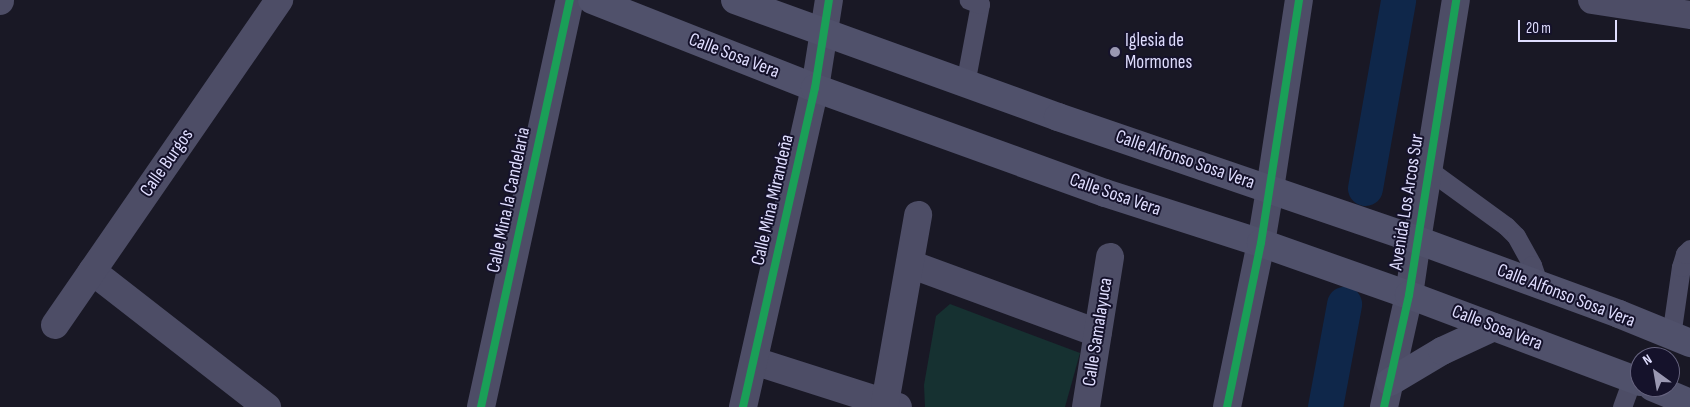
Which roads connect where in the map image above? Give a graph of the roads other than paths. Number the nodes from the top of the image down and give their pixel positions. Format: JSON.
{"nodes":[{"id":1,"x":279,"y":0,"type":"edge"},
{"id":2,"x":570,"y":0,"type":"edge"},
{"id":3,"x":592,"y":0,"type":"edge"},
{"id":4,"x":735,"y":0,"type":"edge"},
{"id":5,"x":829,"y":0,"type":"edge"},
{"id":6,"x":1299,"y":0,"type":"edge"},
{"id":7,"x":1456,"y":0,"type":"edge"},
{"id":8,"x":1594,"y":0,"type":"edge"},
{"id":9,"x":977,"y":1,"type":"edge"},
{"id":10,"x":1690,"y":15,"type":"edge"},
{"id":11,"x":824,"y":34,"type":"junction"},
{"id":12,"x":965,"y":84,"type":"junction"},
{"id":13,"x":815,"y":88,"type":"junction"},
{"id":14,"x":1428,"y":170,"type":"junction"},
{"id":15,"x":1270,"y":189,"type":"junction"},
{"id":16,"x":918,"y":215,"type":"dead end"},
{"id":17,"x":1417,"y":240,"type":"junction"},
{"id":18,"x":1261,"y":242,"type":"junction"},
{"id":19,"x":1690,"y":249,"type":"edge"},
{"id":20,"x":1110,"y":257,"type":"dead end"},
{"id":21,"x":910,"y":264,"type":"junction"},
{"id":22,"x":92,"y":272,"type":"junction"},
{"id":23,"x":1539,"y":285,"type":"junction"},
{"id":24,"x":1409,"y":295,"type":"junction"},
{"id":25,"x":54,"y":325,"type":"dead end"},
{"id":26,"x":1494,"y":327,"type":"junction"},
{"id":27,"x":1098,"y":333,"type":"junction"},
{"id":28,"x":1680,"y":340,"type":"edge"},
{"id":29,"x":754,"y":361,"type":"junction"},
{"id":30,"x":1630,"y":379,"type":"edge"},
{"id":31,"x":1630,"y":397,"type":"edge"},
{"id":32,"x":1675,"y":397,"type":"edge"},
{"id":33,"x":1388,"y":400,"type":"edge"},
{"id":34,"x":1690,"y":403,"type":"edge"},
{"id":35,"x":891,"y":405,"type":"edge"},
{"id":36,"x":268,"y":407,"type":"edge"},
{"id":37,"x":481,"y":407,"type":"edge"},
{"id":38,"x":743,"y":407,"type":"edge"},
{"id":39,"x":1086,"y":407,"type":"edge"},
{"id":40,"x":1227,"y":407,"type":"edge"},
{"id":41,"x":1622,"y":407,"type":"edge"}],
"edges":[{"from":1,"to":22,"type":"street","name":"Calle Burgos"},
{"from":2,"to":37,"type":"street","name":"Calle Mina la Candelaria"},
{"from":3,"to":13,"type":"main road","name":"Calle Sosa Vera"},
{"from":4,"to":11,"type":"main road","name":"Calle Alfonso Sosa Vera"},
{"from":5,"to":11,"type":"street","name":"Calle Mina Mirandeña"},
{"from":6,"to":15,"type":"street"},
{"from":7,"to":14,"type":"street","name":"Avenida Los Arcos Sur"},
{"from":8,"to":10,"type":"street"},
{"from":9,"to":12,"type":"lane"},
{"from":11,"to":12,"type":"main road","name":"Calle Alfonso Sosa Vera"},
{"from":11,"to":13,"type":"street","name":"Calle Mina Mirandeña"},
{"from":12,"to":15,"type":"main road","name":"Calle Alfonso Sosa Vera"},
{"from":13,"to":18,"type":"main road","name":"Calle Sosa Vera"},
{"from":13,"to":29,"type":"street","name":"Calle Mina Mirandeña"},
{"from":14,"to":17,"type":"street","name":"Avenida Los Arcos Sur"},
{"from":14,"to":23,"type":"lane"},
{"from":15,"to":17,"type":"main road","name":"Calle Alfonso Sosa Vera"},
{"from":15,"to":18,"type":"street"},
{"from":16,"to":21,"type":"street"},
{"from":17,"to":23,"type":"main road","name":"Calle Alfonso Sosa Vera"},
{"from":17,"to":24,"type":"street","name":"Avenida Los Arcos Sur"},
{"from":18,"to":24,"type":"main road","name":"Calle Sosa Vera"},
{"from":18,"to":40,"type":"street"},
{"from":19,"to":28,"type":"lane"},
{"from":20,"to":27,"type":"street","name":"Calle Samalayuca"},
{"from":21,"to":27,"type":"street"},
{"from":21,"to":35,"type":"street"},
{"from":22,"to":25,"type":"street","name":"Calle Burgos"},
{"from":22,"to":36,"type":"street"},
{"from":23,"to":28,"type":"main road","name":"Calle Alfonso Sosa Vera"},
{"from":24,"to":26,"type":"main road","name":"Calle Sosa Vera"},
{"from":24,"to":33,"type":"street","name":"Avenida Los Arcos Sur"},
{"from":26,"to":30,"type":"main road","name":"Calle Sosa Vera"},
{"from":26,"to":33,"type":"main road"},
{"from":27,"to":39,"type":"street","name":"Calle Samalayuca"},
{"from":29,"to":35,"type":"street"},
{"from":29,"to":38,"type":"street","name":"Calle Mina Mirandeña"},
{"from":31,"to":41,"type":"lane"},
{"from":32,"to":34,"type":"main road","name":"Calle Sosa Vera"}]}
